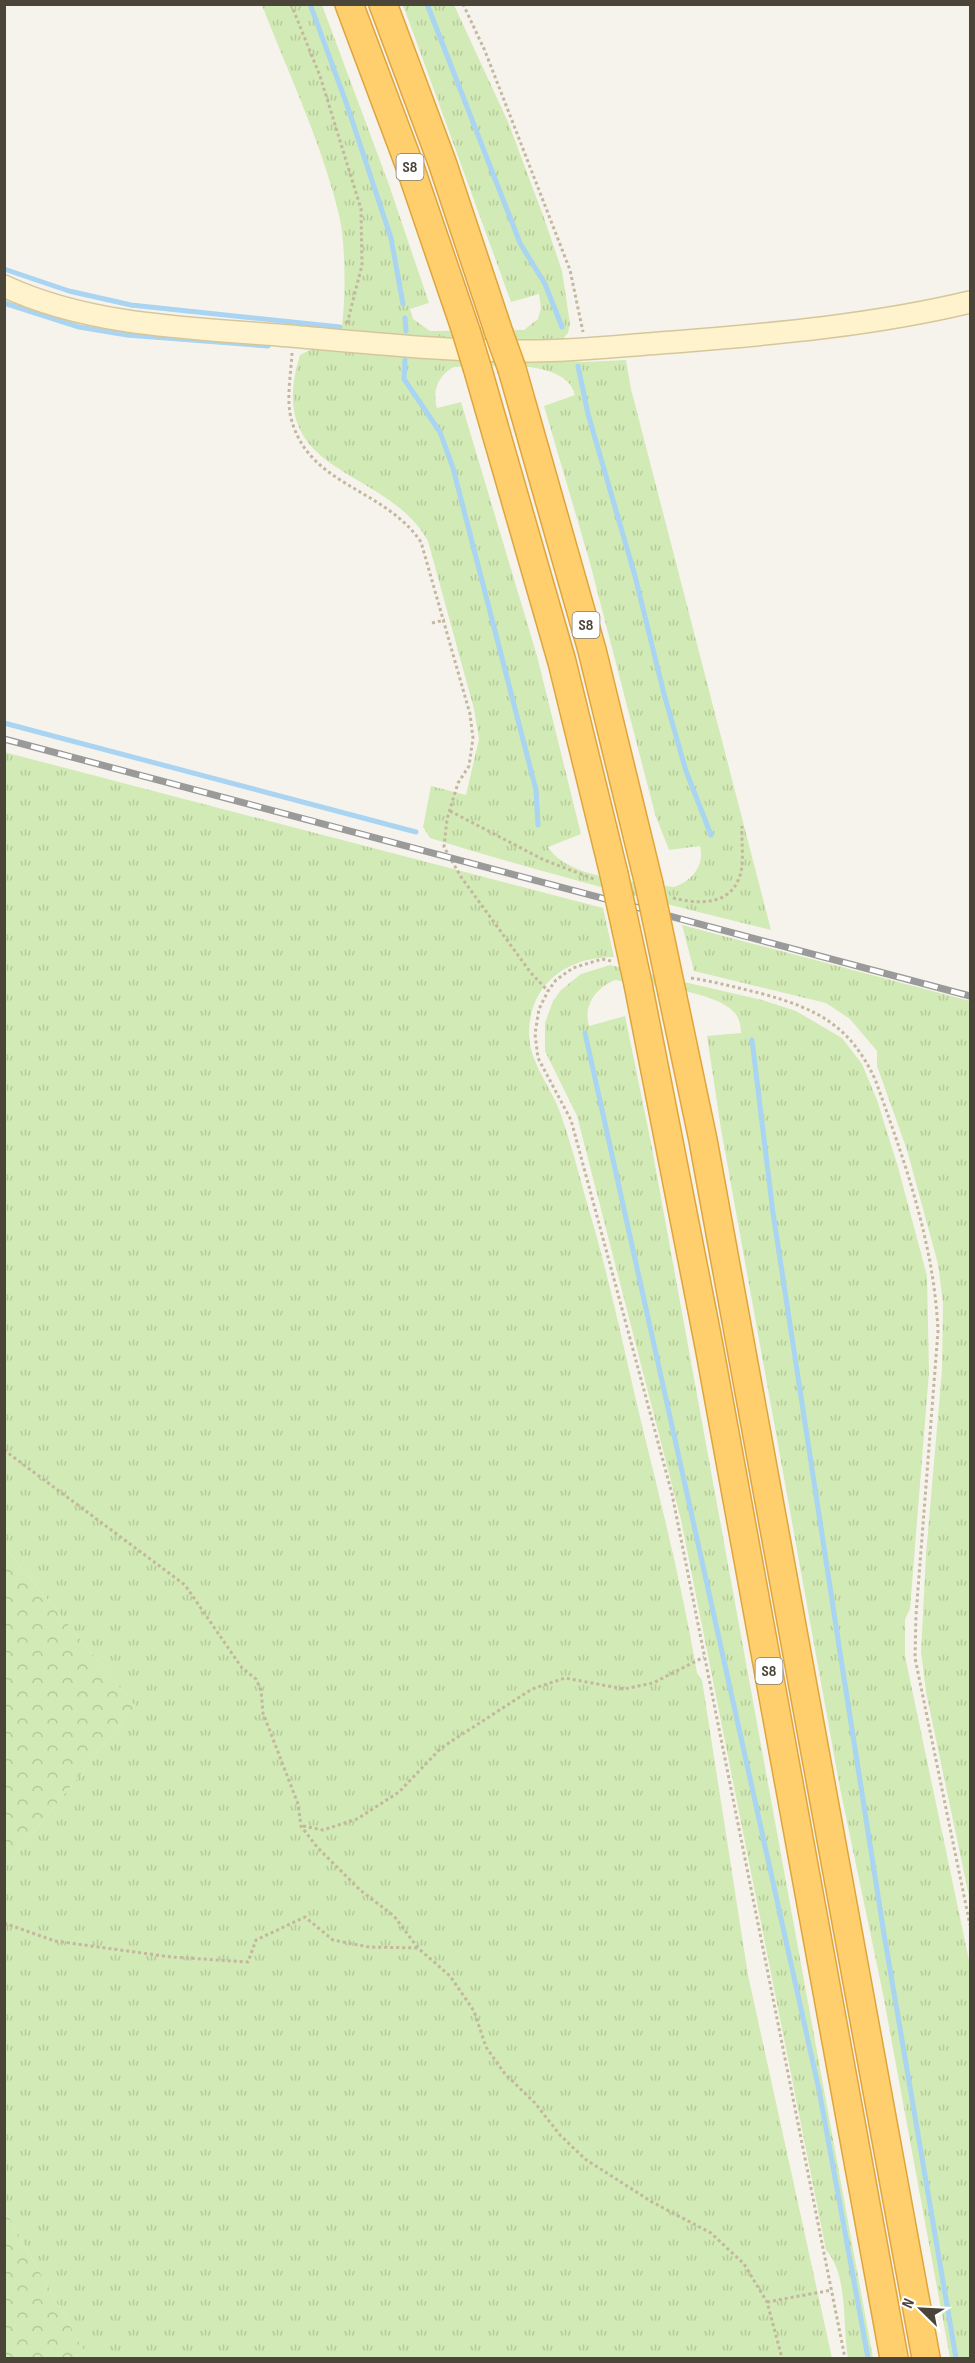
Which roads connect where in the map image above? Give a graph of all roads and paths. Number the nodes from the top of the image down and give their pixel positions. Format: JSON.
{"nodes":[{"id":1,"x":291,"y":4,"type":"edge"},
{"id":2,"x":349,"y":4,"type":"edge"},
{"id":3,"x":383,"y":4,"type":"edge"},
{"id":4,"x":463,"y":4,"type":"edge"},
{"id":5,"x":4,"y":286,"type":"edge"},
{"id":6,"x":970,"y":302,"type":"edge"},
{"id":7,"x":292,"y":336,"type":"junction"},
{"id":8,"x":344,"y":340,"type":"junction"},
{"id":9,"x":586,"y":348,"type":"junction"},
{"id":10,"x":445,"y":620,"type":"junction"},
{"id":11,"x":432,"y":623,"type":"dead end"},
{"id":12,"x":548,"y":991,"type":"dead end"},
{"id":13,"x":4,"y":1450,"type":"edge"},
{"id":14,"x":704,"y":1657,"type":"dead end"},
{"id":15,"x":301,"y":1826,"type":"junction"},
{"id":16,"x":4,"y":1923,"type":"edge"},
{"id":17,"x":418,"y":1948,"type":"junction"},
{"id":18,"x":832,"y":2290,"type":"dead end"},
{"id":19,"x":767,"y":2302,"type":"junction"},
{"id":20,"x":783,"y":2358,"type":"edge"},
{"id":21,"x":894,"y":2358,"type":"edge"},
{"id":22,"x":926,"y":2358,"type":"edge"}],
"edges":[{"from":1,"to":8,"type":"path"},
{"from":2,"to":21,"type":"highway","number":"S8","bridge":true},
{"from":3,"to":22,"type":"highway","number":"S8","bridge":true},
{"from":4,"to":9,"type":"path"},
{"from":5,"to":7,"type":"street"},
{"from":6,"to":9,"type":"street"},
{"from":7,"to":8,"type":"street"},
{"from":7,"to":10,"type":"path"},
{"from":8,"to":9,"type":"street"},
{"from":10,"to":11,"type":"path"},
{"from":10,"to":12,"type":"path"},
{"from":13,"to":15,"type":"path"},
{"from":14,"to":15,"type":"path"},
{"from":15,"to":17,"type":"path"},
{"from":16,"to":17,"type":"path"},
{"from":17,"to":19,"type":"path"},
{"from":18,"to":19,"type":"path"},
{"from":19,"to":20,"type":"path"}]}
